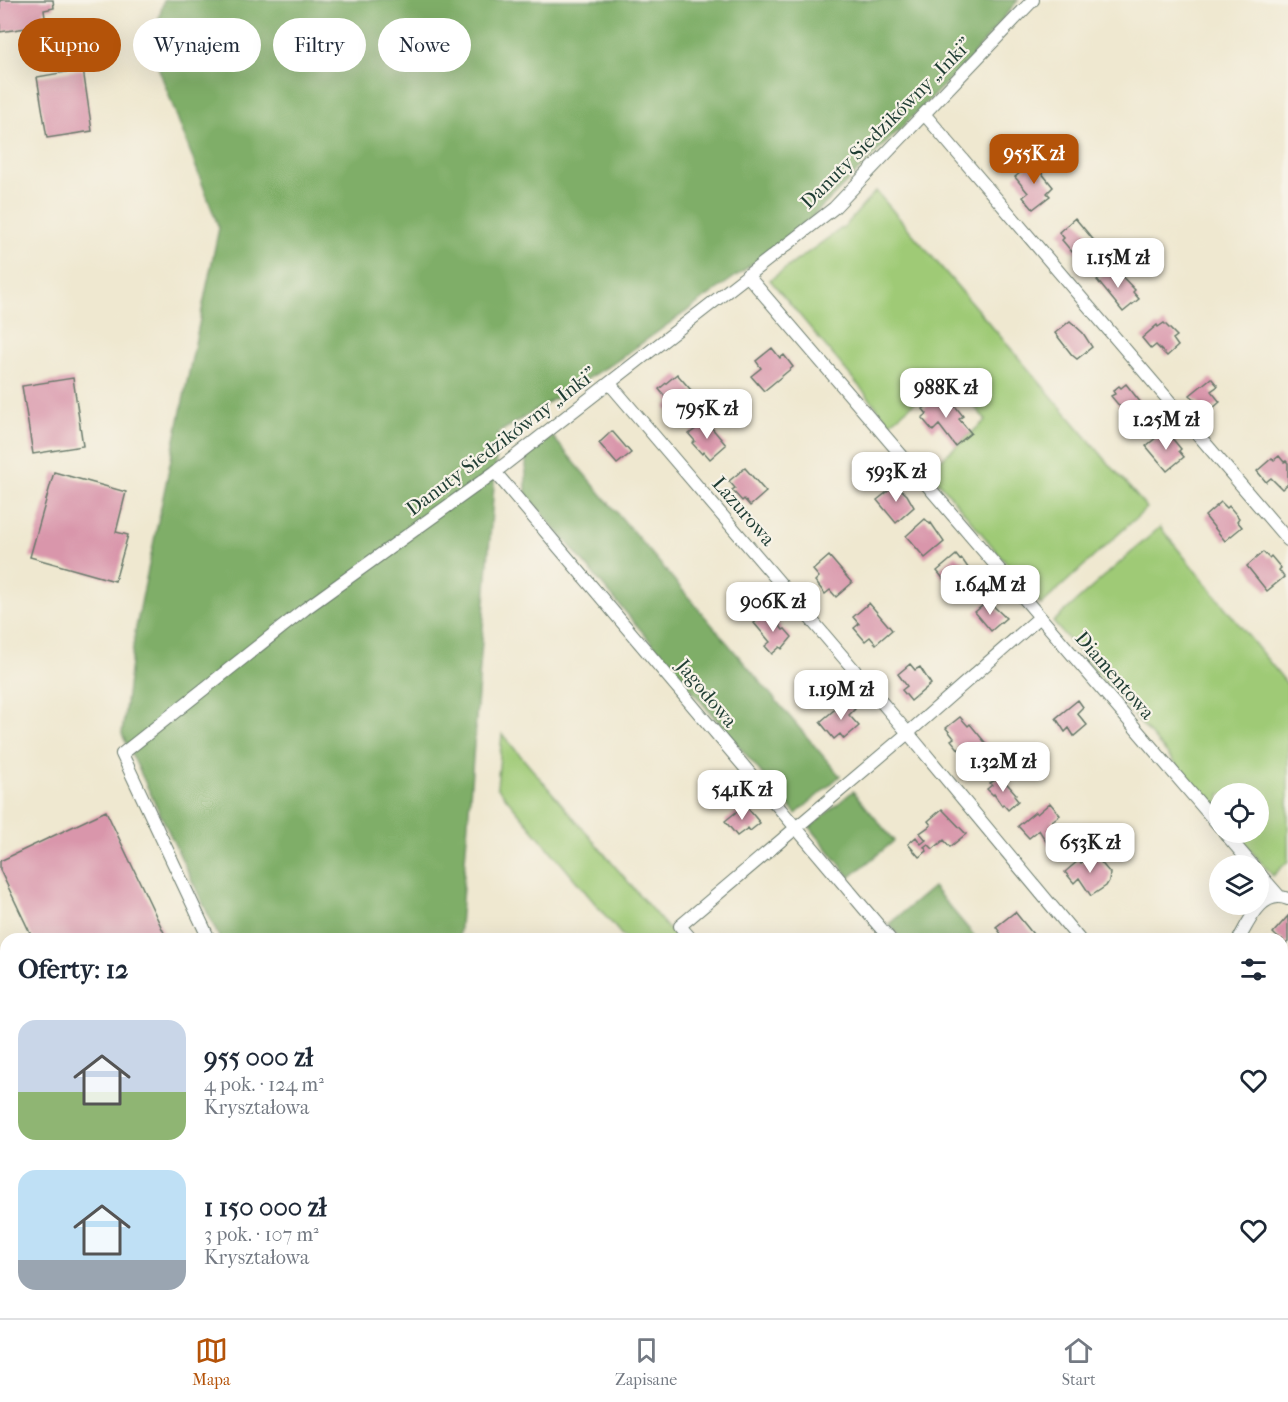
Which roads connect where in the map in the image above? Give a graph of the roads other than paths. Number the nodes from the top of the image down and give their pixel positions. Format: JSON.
{"nodes":[{"id":1,"x":1033,"y":0,"type":"edge"},
{"id":2,"x":925,"y":115,"type":"junction"},
{"id":3,"x":747,"y":275,"type":"junction"},
{"id":4,"x":610,"y":384,"type":"junction"},
{"id":5,"x":495,"y":472,"type":"junction"},
{"id":6,"x":1288,"y":540,"type":"edge"},
{"id":7,"x":1040,"y":617,"type":"junction"},
{"id":8,"x":908,"y":733,"type":"junction"},
{"id":9,"x":1209,"y":814,"type":"edge"},
{"id":10,"x":795,"y":827,"type":"junction"},
{"id":11,"x":1233,"y":843,"type":"edge"},
{"id":12,"x":1243,"y":855,"type":"edge"},
{"id":13,"x":1269,"y":883,"type":"edge"},
{"id":14,"x":1283,"y":898,"type":"edge"},
{"id":15,"x":206,"y":933,"type":"edge"},
{"id":16,"x":686,"y":933,"type":"edge"},
{"id":17,"x":885,"y":933,"type":"edge"},
{"id":18,"x":1074,"y":933,"type":"edge"},
{"id":19,"x":1242,"y":933,"type":"edge"}],
"edges":[{"from":1,"to":2,"type":"street","name":"Danuty Siedzikówny „Inki”"},
{"from":2,"to":3,"type":"street","name":"Danuty Siedzikówny „Inki”"},
{"from":2,"to":6,"type":"street"},
{"from":3,"to":4,"type":"street","name":"Danuty Siedzikówny „Inki”"},
{"from":3,"to":7,"type":"street","name":"Diamentowa"},
{"from":4,"to":5,"type":"street","name":"Danuty Siedzikówny „Inki”"},
{"from":4,"to":8,"type":"street","name":"Lazurowa"},
{"from":5,"to":10,"type":"street","name":"Jagodowa"},
{"from":5,"to":15,"type":"street","name":"Danuty Siedzikówny „Inki”"},
{"from":7,"to":8,"type":"street"},
{"from":7,"to":9,"type":"street","name":"Diamentowa"},
{"from":8,"to":10,"type":"street"},
{"from":8,"to":18,"type":"street","name":"Lazurowa"},
{"from":10,"to":16,"type":"street"},
{"from":10,"to":17,"type":"street","name":"Jagodowa"},
{"from":11,"to":12,"type":"street"},
{"from":13,"to":14,"type":"street"},
{"from":14,"to":19,"type":"street"}]}
